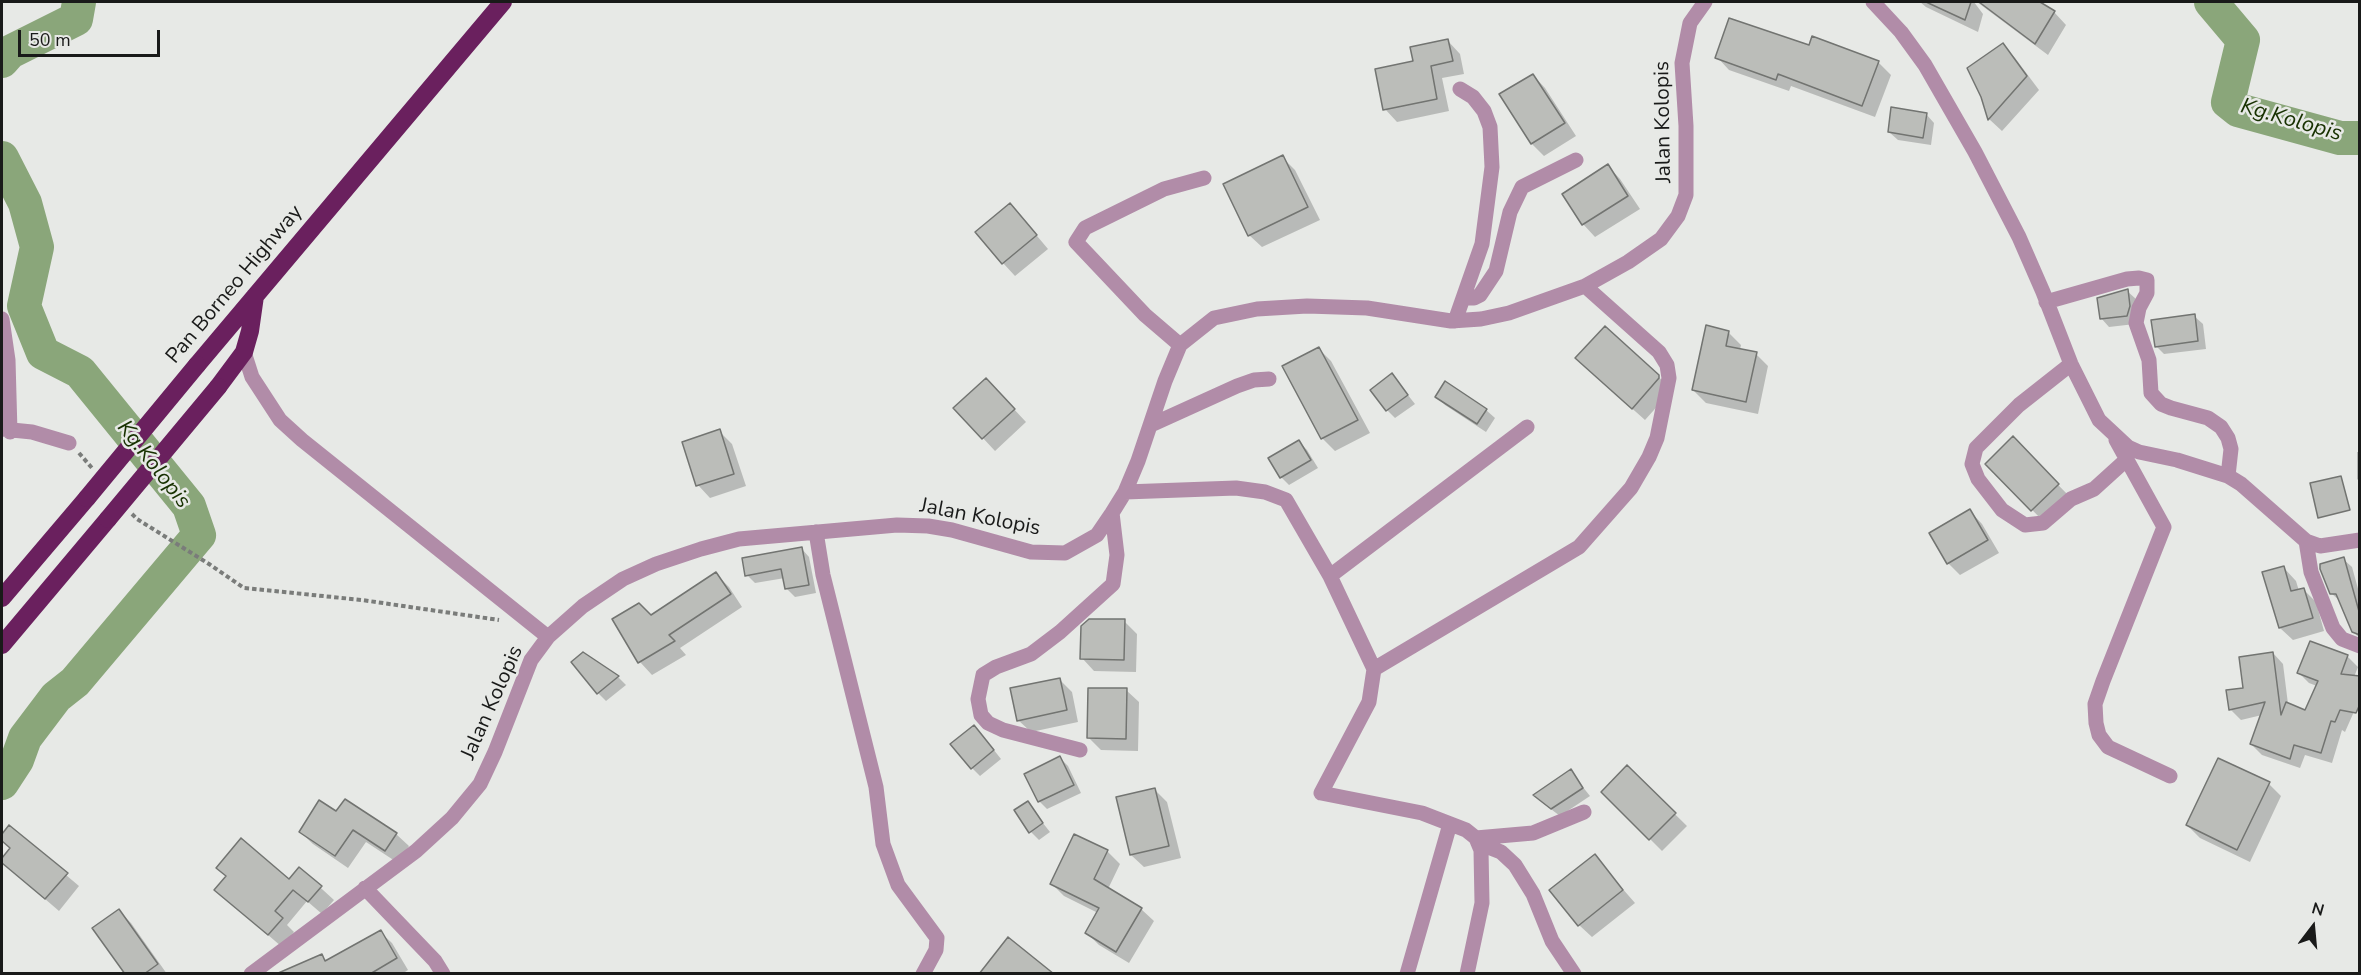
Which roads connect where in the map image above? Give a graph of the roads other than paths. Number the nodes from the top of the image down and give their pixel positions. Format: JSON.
{"nodes":[{"id":1,"x":503,"y":2,"type":"edge"},
{"id":2,"x":1704,"y":2,"type":"edge"},
{"id":3,"x":1873,"y":2,"type":"edge"},
{"id":4,"x":1460,"y":89,"type":"dead end"},
{"id":5,"x":1576,"y":159,"type":"dead end"},
{"id":6,"x":1204,"y":178,"type":"dead end"},
{"id":7,"x":1585,"y":286,"type":"junction"},
{"id":8,"x":255,"y":296,"type":"junction"},
{"id":9,"x":1464,"y":298,"type":"junction"},
{"id":10,"x":2046,"y":302,"type":"junction"},
{"id":11,"x":2,"y":319,"type":"edge"},
{"id":12,"x":1455,"y":321,"type":"junction"},
{"id":13,"x":1180,"y":345,"type":"junction"},
{"id":14,"x":244,"y":352,"type":"junction"},
{"id":15,"x":2071,"y":364,"type":"junction"},
{"id":16,"x":1269,"y":380,"type":"dead end"},
{"id":17,"x":1151,"y":424,"type":"junction"},
{"id":18,"x":1527,"y":427,"type":"dead end"},
{"id":19,"x":6,"y":430,"type":"edge"},
{"id":20,"x":2113,"y":435,"type":"junction"},
{"id":21,"x":69,"y":443,"type":"road end"},
{"id":22,"x":2126,"y":460,"type":"junction"},
{"id":23,"x":2228,"y":476,"type":"junction"},
{"id":24,"x":1125,"y":492,"type":"junction"},
{"id":25,"x":1112,"y":513,"type":"junction"},
{"id":26,"x":816,"y":532,"type":"junction"},
{"id":27,"x":2360,"y":540,"type":"edge"},
{"id":28,"x":2306,"y":541,"type":"junction"},
{"id":29,"x":1330,"y":576,"type":"junction"},
{"id":30,"x":2,"y":598,"type":"edge"},
{"id":31,"x":548,"y":637,"type":"junction"},
{"id":32,"x":2,"y":645,"type":"edge"},
{"id":33,"x":2360,"y":646,"type":"edge"},
{"id":34,"x":1374,"y":669,"type":"junction"},
{"id":35,"x":1080,"y":750,"type":"dead end"},
{"id":36,"x":2170,"y":776,"type":"dead end"},
{"id":37,"x":1584,"y":812,"type":"dead end"},
{"id":38,"x":1450,"y":824,"type":"junction"},
{"id":39,"x":1477,"y":840,"type":"junction"},
{"id":40,"x":365,"y":888,"type":"junction"},
{"id":41,"x":251,"y":974,"type":"edge"},
{"id":42,"x":443,"y":974,"type":"edge"},
{"id":43,"x":923,"y":974,"type":"edge"},
{"id":44,"x":1407,"y":974,"type":"edge"},
{"id":45,"x":1467,"y":974,"type":"edge"},
{"id":46,"x":1574,"y":974,"type":"edge"}],
"edges":[{"from":1,"to":8,"type":"highway","name":"Pan Borneo Highway"},
{"from":2,"to":7,"type":"street","name":"Jalan Kolopis"},
{"from":3,"to":10,"type":"street"},
{"from":4,"to":9,"type":"street"},
{"from":5,"to":9,"type":"street"},
{"from":6,"to":13,"type":"street"},
{"from":7,"to":12,"type":"street","name":"Jalan Kolopis"},
{"from":7,"to":34,"type":"street"},
{"from":8,"to":14,"type":"highway"},
{"from":8,"to":30,"type":"highway","name":"Pan Borneo Highway","bridge":true},
{"from":9,"to":12,"type":"street"},
{"from":10,"to":15,"type":"street"},
{"from":10,"to":23,"type":"street"},
{"from":11,"to":19,"type":"street"},
{"from":12,"to":13,"type":"street","name":"Jalan Kolopis"},
{"from":13,"to":17,"type":"street","name":"Jalan Kolopis"},
{"from":14,"to":31,"type":"street"},
{"from":14,"to":32,"type":"highway","bridge":true},
{"from":15,"to":20,"type":"street"},
{"from":15,"to":22,"type":"street"},
{"from":16,"to":17,"type":"street"},
{"from":17,"to":24,"type":"street","name":"Jalan Kolopis"},
{"from":18,"to":29,"type":"street"},
{"from":19,"to":21,"type":"street"},
{"from":20,"to":22,"type":"street"},
{"from":20,"to":23,"type":"street"},
{"from":22,"to":36,"type":"street"},
{"from":23,"to":28,"type":"street"},
{"from":24,"to":25,"type":"street","name":"Jalan Kolopis"},
{"from":24,"to":29,"type":"street"},
{"from":25,"to":26,"type":"street","name":"Jalan Kolopis"},
{"from":25,"to":35,"type":"street"},
{"from":26,"to":31,"type":"street","name":"Jalan Kolopis"},
{"from":26,"to":43,"type":"street"},
{"from":27,"to":28,"type":"street"},
{"from":28,"to":33,"type":"street"},
{"from":29,"to":34,"type":"street"},
{"from":31,"to":40,"type":"street","name":"Jalan Kolopis"},
{"from":34,"to":38,"type":"street"},
{"from":37,"to":39,"type":"street"},
{"from":38,"to":39,"type":"street"},
{"from":38,"to":44,"type":"street"},
{"from":39,"to":45,"type":"street"},
{"from":39,"to":46,"type":"street"},
{"from":40,"to":41,"type":"street","name":"Jalan Kolopis"},
{"from":40,"to":42,"type":"street"}]}
